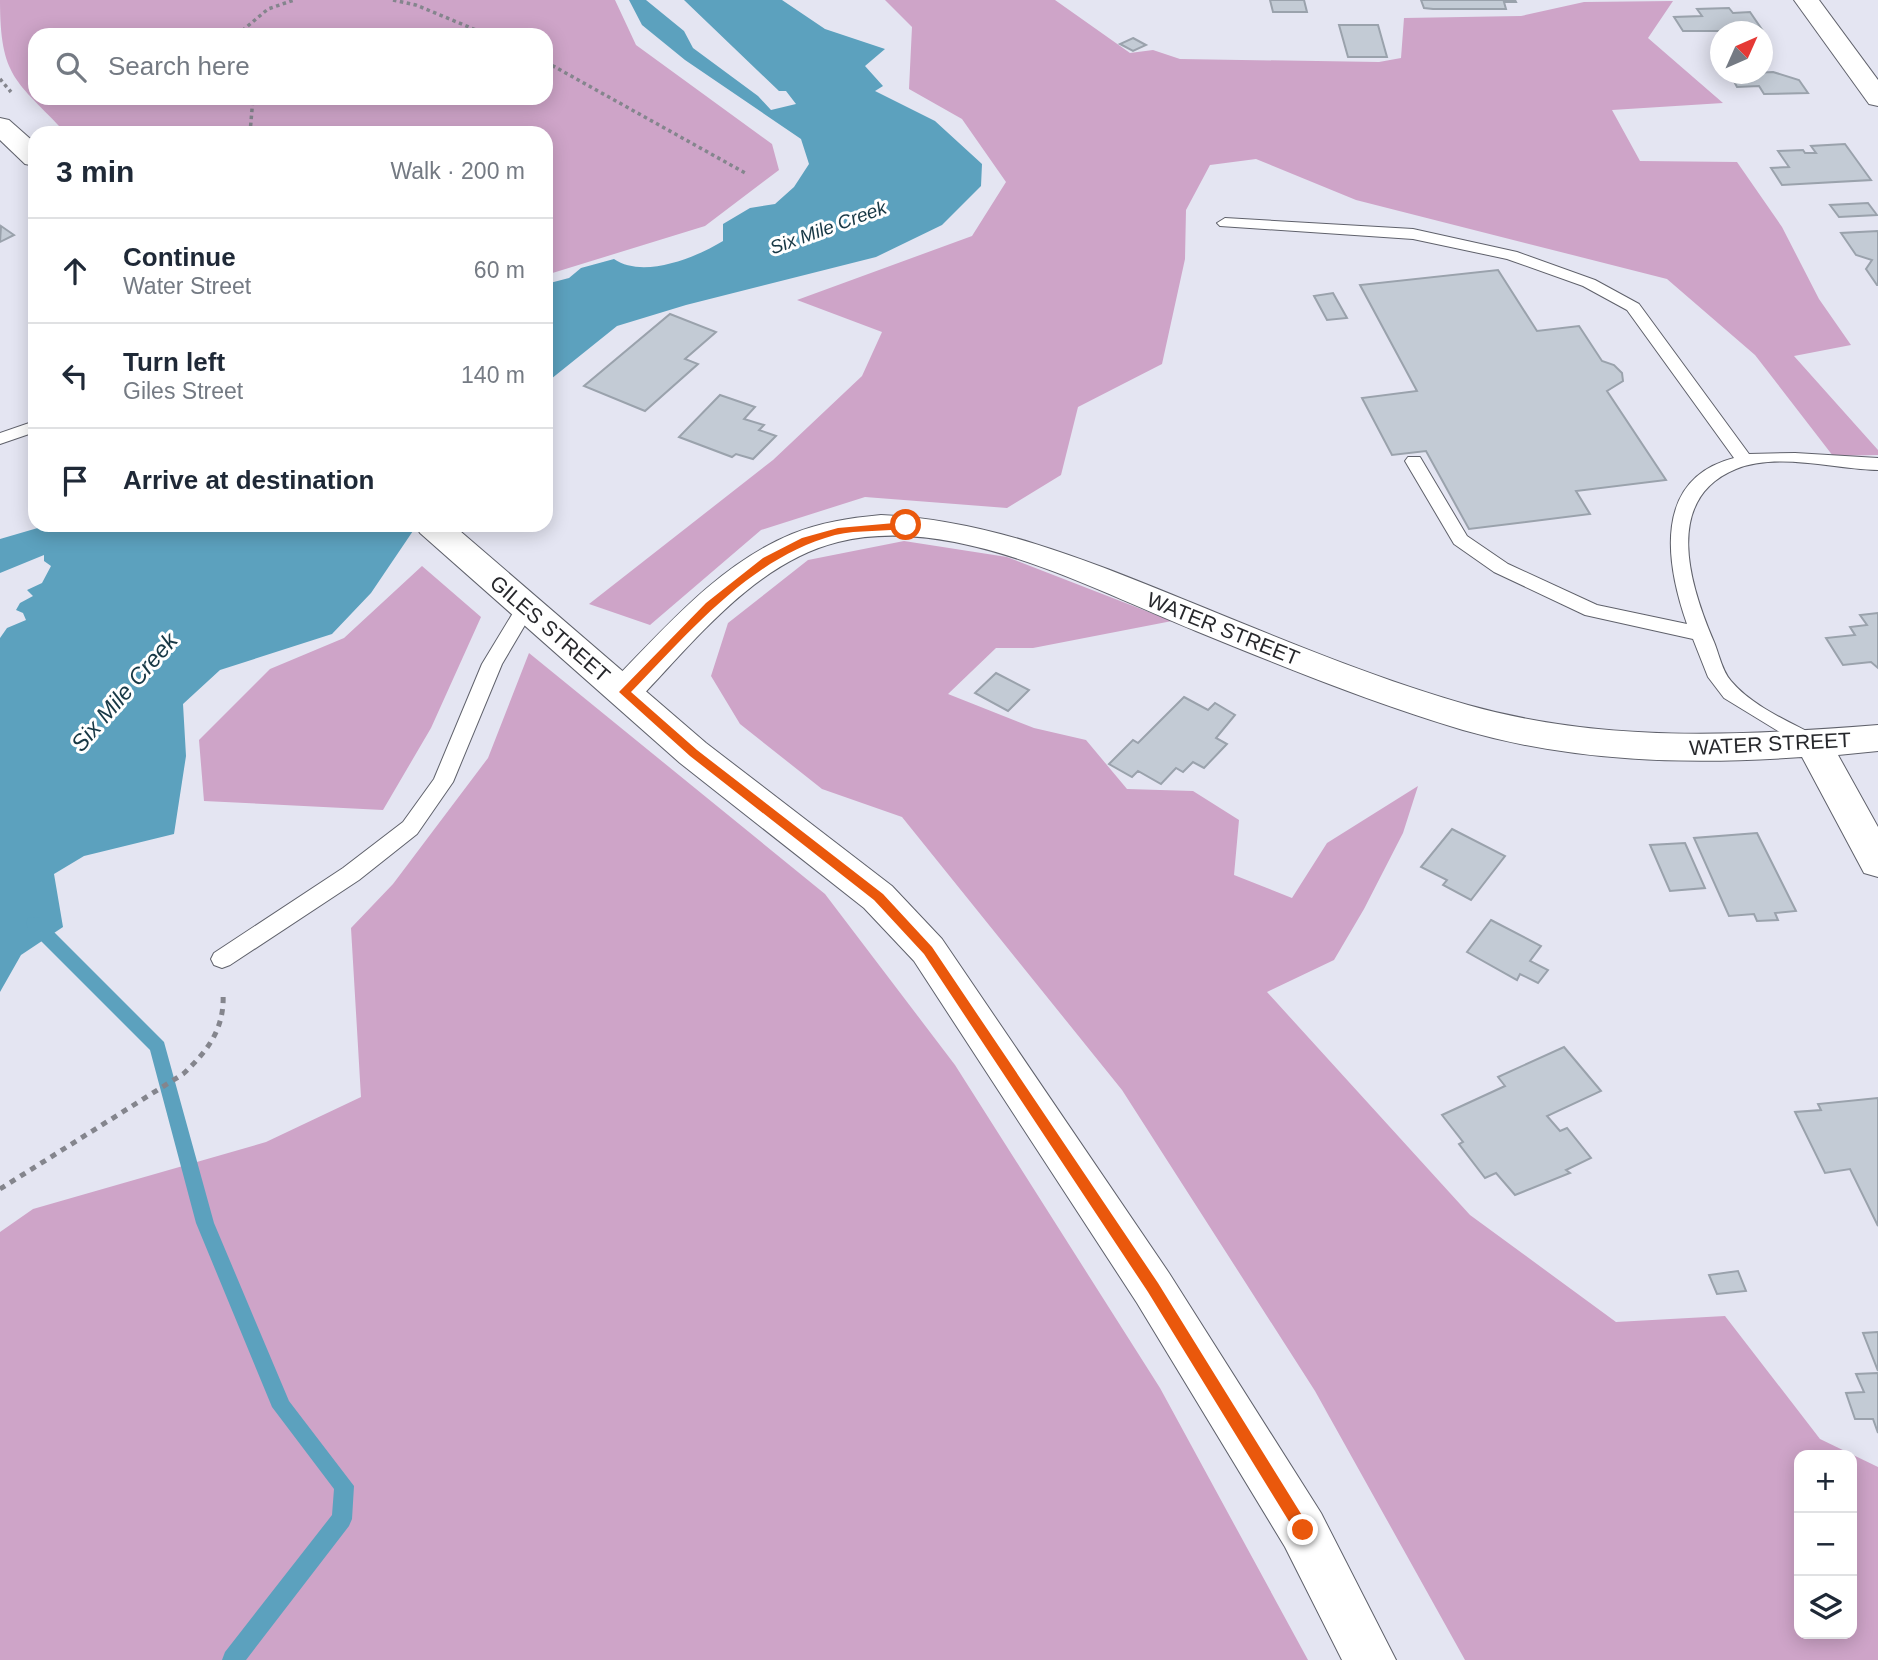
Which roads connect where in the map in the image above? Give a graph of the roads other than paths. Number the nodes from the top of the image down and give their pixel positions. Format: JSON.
{"nodes":[{"id":1,"x":1806,"y":0,"type":"edge"},
{"id":2,"x":1878,"y":98,"type":"edge"},
{"id":3,"x":0,"y":126,"type":"edge"},
{"id":4,"x":28,"y":152,"type":"edge"},
{"id":5,"x":1225,"y":223,"type":"dead end"},
{"id":6,"x":0,"y":419,"type":"edge"},
{"id":7,"x":28,"y":429,"type":"edge"},
{"id":8,"x":8,"y":436,"type":"edge"},
{"id":9,"x":1415,"y":461,"type":"dead end"},
{"id":10,"x":1746,"y":462,"type":"junction"},
{"id":11,"x":1878,"y":464,"type":"edge"},
{"id":12,"x":440,"y":532,"type":"edge"},
{"id":13,"x":526,"y":608,"type":"junction"},
{"id":14,"x":1701,"y":634,"type":"junction"},
{"id":15,"x":624,"y":692,"type":"junction"},
{"id":16,"x":1878,"y":738,"type":"edge"},
{"id":17,"x":1813,"y":743,"type":"junction"},
{"id":18,"x":1878,"y":863,"type":"edge"},
{"id":19,"x":222,"y":959,"type":"road end"},
{"id":20,"x":1370,"y":1660,"type":"edge"}],
"edges":[{"from":1,"to":2,"type":"main road"},
{"from":3,"to":4,"type":"main road"},
{"from":5,"to":10,"type":"lane"},
{"from":6,"to":8,"type":"lane"},
{"from":7,"to":8,"type":"lane"},
{"from":9,"to":14,"type":"lane"},
{"from":10,"to":11,"type":"lane"},
{"from":10,"to":14,"type":"lane"},
{"from":12,"to":13,"type":"main road","name":"GILES STREET"},
{"from":13,"to":15,"type":"main road","name":"GILES STREET"},
{"from":13,"to":19,"type":"lane"},
{"from":14,"to":17,"type":"lane"},
{"from":15,"to":17,"type":"main road","name":"WATER STREET"},
{"from":15,"to":20,"type":"main road","name":"GILES STREET"},
{"from":16,"to":17,"type":"main road","name":"WATER STREET"},
{"from":17,"to":18,"type":"main road"}]}
